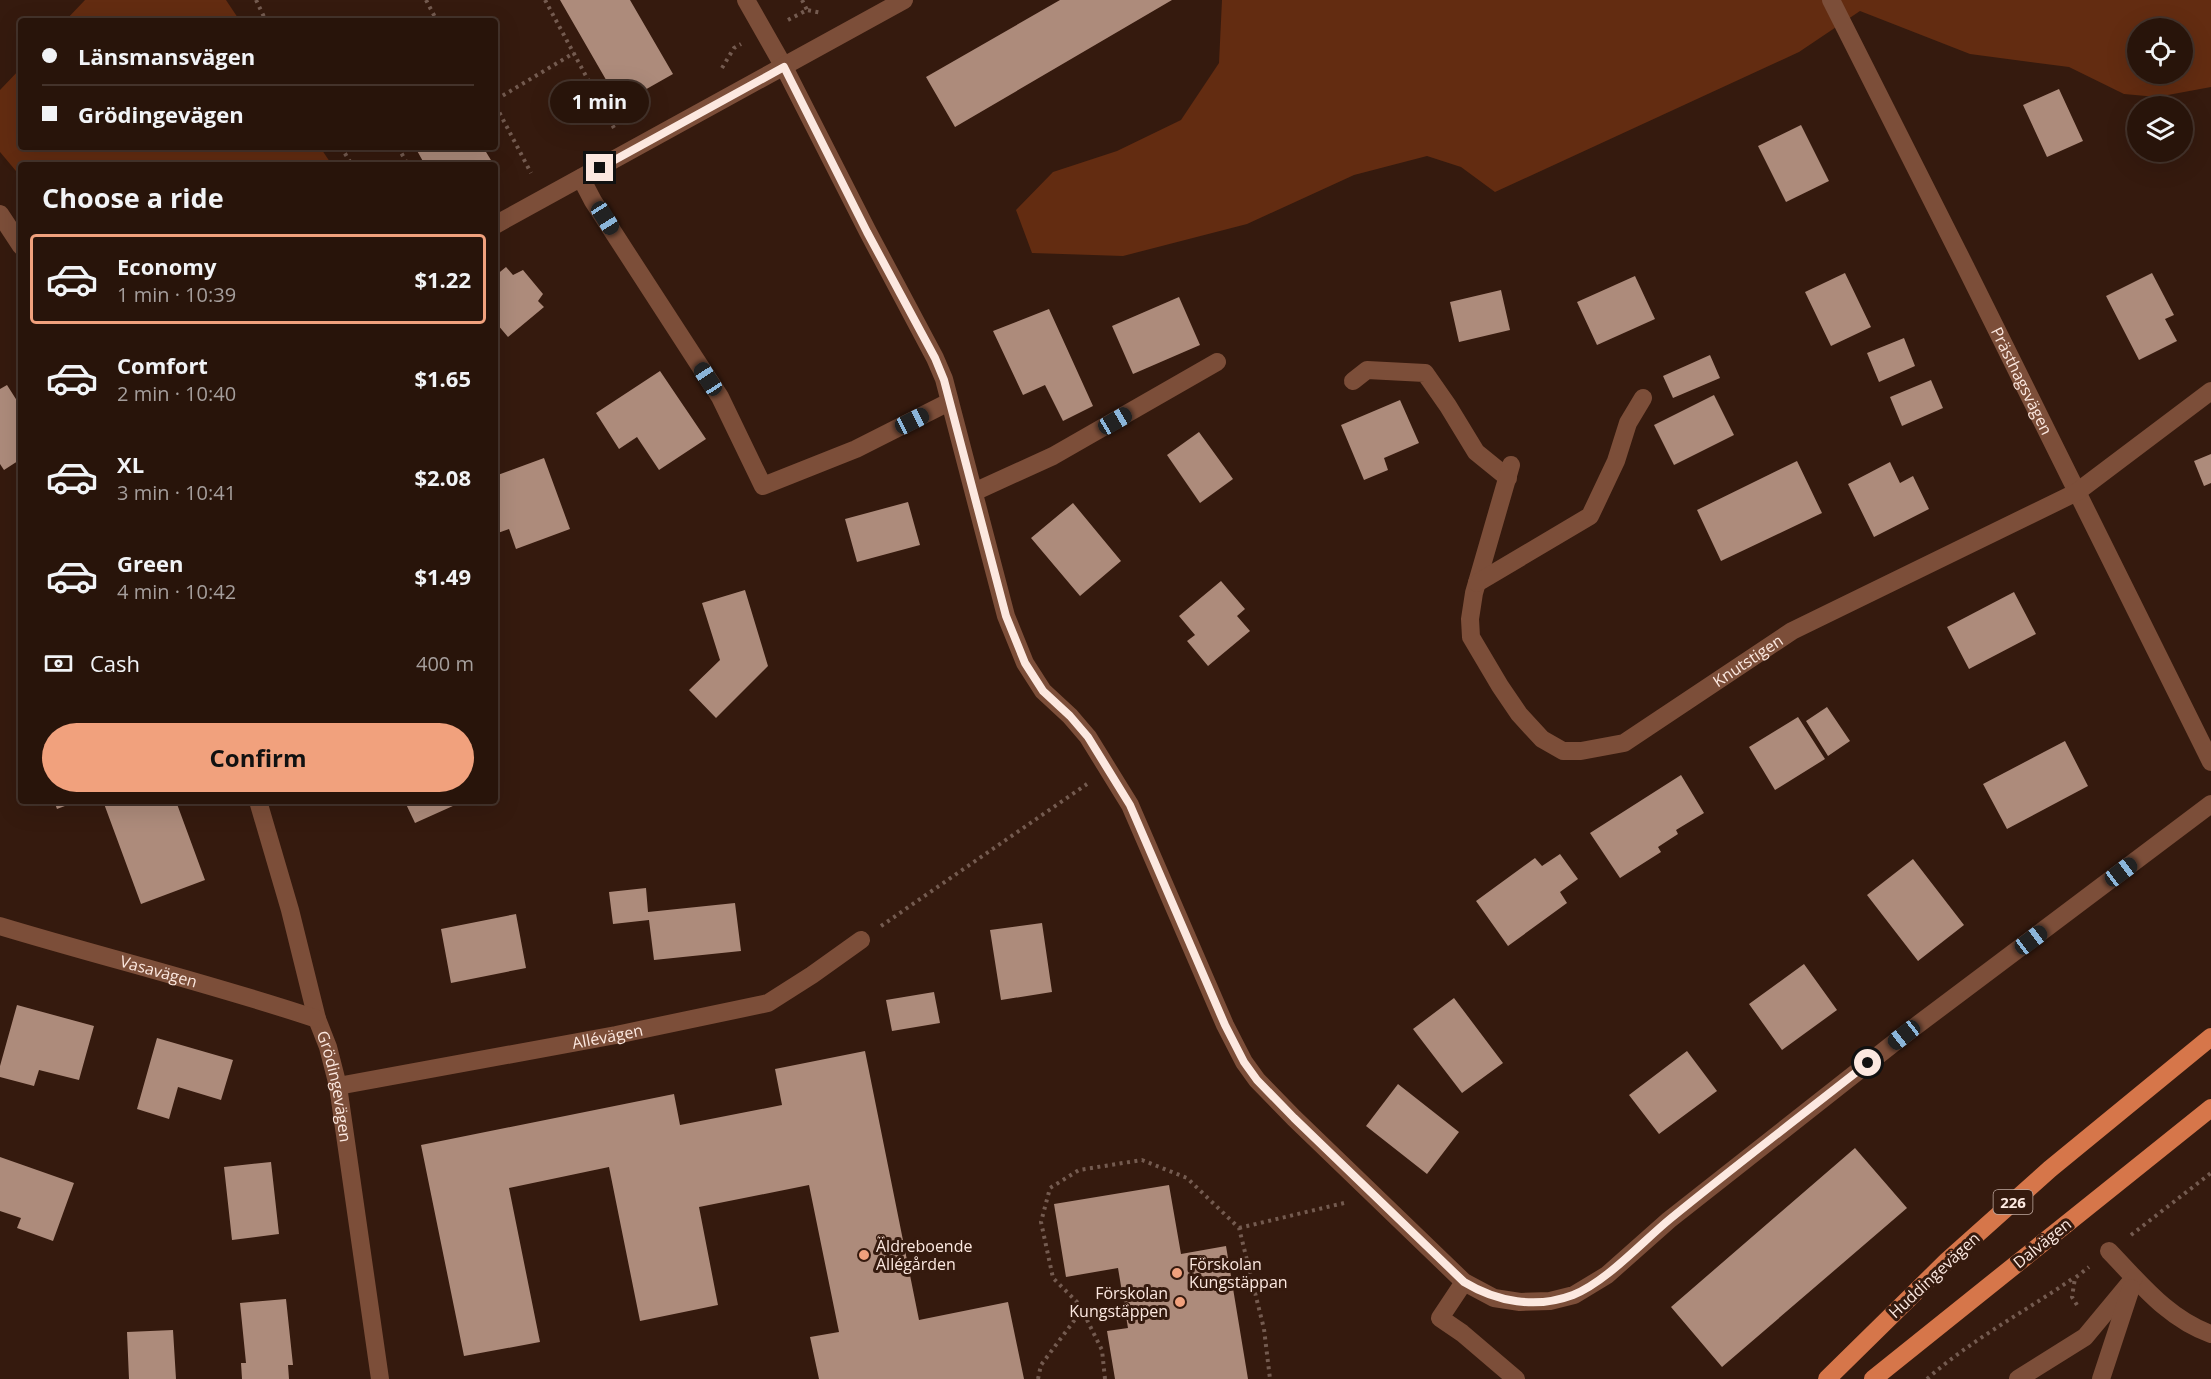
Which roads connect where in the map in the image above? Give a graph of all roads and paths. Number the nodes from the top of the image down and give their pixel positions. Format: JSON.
{"nodes":[{"id":1,"x":256,"y":0,"type":"edge"},
{"id":2,"x":426,"y":0,"type":"edge"},
{"id":3,"x":545,"y":0,"type":"edge"},
{"id":4,"x":746,"y":0,"type":"edge"},
{"id":5,"x":802,"y":0,"type":"edge"},
{"id":6,"x":904,"y":0,"type":"edge"},
{"id":7,"x":1831,"y":0,"type":"edge"},
{"id":8,"x":830,"y":9,"type":"dead end"},
{"id":9,"x":807,"y":10,"type":"junction"},
{"id":10,"x":265,"y":18,"type":"edge"},
{"id":11,"x":435,"y":18,"type":"edge"},
{"id":12,"x":764,"y":33,"type":"junction"},
{"id":13,"x":574,"y":53,"type":"junction"},
{"id":14,"x":784,"y":67,"type":"junction"},
{"id":15,"x":720,"y":70,"type":"dead end"},
{"id":16,"x":498,"y":98,"type":"edge"},
{"id":17,"x":498,"y":110,"type":"edge"},
{"id":18,"x":623,"y":122,"type":"dead end"},
{"id":19,"x":614,"y":128,"type":"junction"},
{"id":20,"x":604,"y":133,"type":"dead end"},
{"id":21,"x":539,"y":168,"type":"dead end"},
{"id":22,"x":531,"y":173,"type":"junction"},
{"id":23,"x":522,"y":178,"type":"dead end"},
{"id":24,"x":581,"y":178,"type":"junction"},
{"id":25,"x":0,"y":214,"type":"edge"},
{"id":26,"x":498,"y":223,"type":"edge"},
{"id":27,"x":18,"y":241,"type":"edge"},
{"id":28,"x":1217,"y":362,"type":"dead end"},
{"id":29,"x":1353,"y":381,"type":"dead end"},
{"id":30,"x":2211,"y":391,"type":"edge"},
{"id":31,"x":1643,"y":398,"type":"dead end"},
{"id":32,"x":949,"y":402,"type":"junction"},
{"id":33,"x":974,"y":492,"type":"junction"},
{"id":34,"x":2077,"y":492,"type":"junction"},
{"id":35,"x":1477,"y":583,"type":"junction"},
{"id":36,"x":2211,"y":762,"type":"edge"},
{"id":37,"x":1108,"y":769,"type":"junction"},
{"id":38,"x":259,"y":804,"type":"edge"},
{"id":39,"x":2211,"y":804,"type":"edge"},
{"id":40,"x":0,"y":926,"type":"edge"},
{"id":41,"x":861,"y":940,"type":"joint"},
{"id":42,"x":317,"y":1019,"type":"junction"},
{"id":43,"x":2211,"y":1037,"type":"edge"},
{"id":44,"x":338,"y":1086,"type":"junction"},
{"id":45,"x":2211,"y":1108,"type":"edge"},
{"id":46,"x":2211,"y":1173,"type":"edge"},
{"id":47,"x":1362,"y":1183,"type":"junction"},
{"id":48,"x":1239,"y":1228,"type":"junction"},
{"id":49,"x":2109,"y":1251,"type":"junction"},
{"id":50,"x":2134,"y":1278,"type":"junction"},
{"id":51,"x":1464,"y":1282,"type":"junction"},
{"id":52,"x":1082,"y":1310,"type":"junction"},
{"id":53,"x":2211,"y":1334,"type":"edge"},
{"id":54,"x":380,"y":1379,"type":"edge"},
{"id":55,"x":1038,"y":1379,"type":"edge"},
{"id":56,"x":1105,"y":1379,"type":"edge"},
{"id":57,"x":1270,"y":1379,"type":"edge"},
{"id":58,"x":1516,"y":1379,"type":"edge"},
{"id":59,"x":1827,"y":1379,"type":"edge"},
{"id":60,"x":1873,"y":1379,"type":"edge"},
{"id":61,"x":1927,"y":1379,"type":"edge"},
{"id":62,"x":2019,"y":1379,"type":"edge"},
{"id":63,"x":2101,"y":1379,"type":"edge"}],
"edges":[{"from":1,"to":10,"type":"path"},
{"from":2,"to":11,"type":"path"},
{"from":3,"to":13,"type":"path"},
{"from":4,"to":12,"type":"street"},
{"from":5,"to":9,"type":"path"},
{"from":6,"to":14,"type":"street"},
{"from":7,"to":34,"type":"street","name":"Prästhagsvägen"},
{"from":8,"to":9,"type":"path"},
{"from":9,"to":12,"type":"path"},
{"from":12,"to":14,"type":"street"},
{"from":12,"to":15,"type":"path"},
{"from":13,"to":16,"type":"path"},
{"from":13,"to":19,"type":"path"},
{"from":14,"to":24,"type":"street"},
{"from":14,"to":32,"type":"street"},
{"from":17,"to":22,"type":"path"},
{"from":18,"to":19,"type":"path"},
{"from":19,"to":20,"type":"path"},
{"from":21,"to":22,"type":"path"},
{"from":22,"to":23,"type":"path"},
{"from":24,"to":26,"type":"street"},
{"from":24,"to":32,"type":"street"},
{"from":25,"to":27,"type":"street"},
{"from":28,"to":33,"type":"street"},
{"from":29,"to":35,"type":"street","name":"Knutstigen"},
{"from":30,"to":34,"type":"street","name":"Knutstigen"},
{"from":31,"to":35,"type":"street"},
{"from":32,"to":33,"type":"street"},
{"from":33,"to":37,"type":"street"},
{"from":34,"to":35,"type":"street","name":"Knutstigen"},
{"from":34,"to":36,"type":"street","name":"Prästhagsvägen"},
{"from":37,"to":41,"type":"path"},
{"from":37,"to":47,"type":"street"},
{"from":38,"to":42,"type":"street","name":"Grödingevägen"},
{"from":39,"to":51,"type":"street"},
{"from":40,"to":42,"type":"street","name":"Vasavägen"},
{"from":41,"to":44,"type":"street","name":"Allévägen"},
{"from":42,"to":44,"type":"street","name":"Grödingevägen"},
{"from":43,"to":59,"type":"main road","name":"Huddingevägen","number":"226"},
{"from":44,"to":54,"type":"street","name":"Grödingevägen"},
{"from":45,"to":60,"type":"main road","name":"Dalvägen"},
{"from":46,"to":49,"type":"path"},
{"from":47,"to":48,"type":"path"},
{"from":47,"to":51,"type":"street"},
{"from":48,"to":52,"type":"path"},
{"from":48,"to":57,"type":"path"},
{"from":49,"to":50,"type":"street"},
{"from":49,"to":61,"type":"path"},
{"from":50,"to":53,"type":"street"},
{"from":50,"to":62,"type":"street"},
{"from":50,"to":63,"type":"street"},
{"from":51,"to":58,"type":"street"},
{"from":52,"to":55,"type":"path"},
{"from":52,"to":56,"type":"path"}]}
